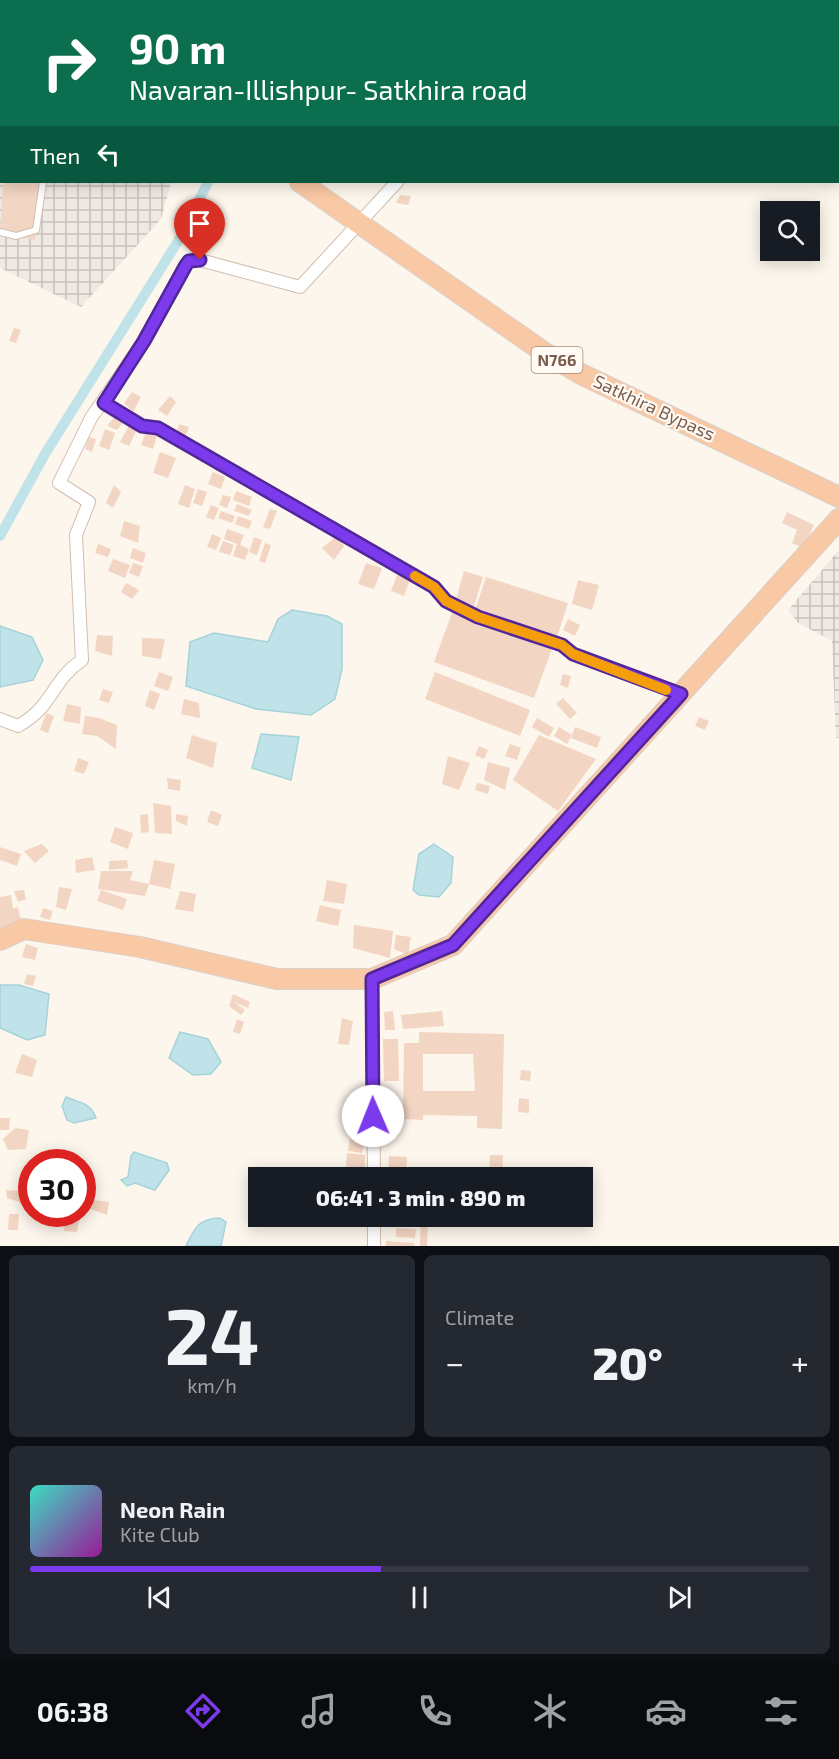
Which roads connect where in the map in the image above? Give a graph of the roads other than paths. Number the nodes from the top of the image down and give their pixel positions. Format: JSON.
{"nodes":[{"id":1,"x":43,"y":183,"type":"edge"},
{"id":2,"x":302,"y":183,"type":"edge"},
{"id":3,"x":396,"y":183,"type":"edge"},
{"id":4,"x":361,"y":222,"type":"junction"},
{"id":5,"x":0,"y":232,"type":"edge"},
{"id":6,"x":104,"y":403,"type":"junction"},
{"id":7,"x":839,"y":497,"type":"edge"},
{"id":8,"x":839,"y":519,"type":"edge"},
{"id":9,"x":681,"y":694,"type":"junction"},
{"id":10,"x":0,"y":719,"type":"edge"},
{"id":11,"x":0,"y":940,"type":"edge"},
{"id":12,"x":372,"y":979,"type":"junction"},
{"id":13,"x":374,"y":1167,"type":"edge"},
{"id":14,"x":374,"y":1227,"type":"edge"},
{"id":15,"x":374,"y":1246,"type":"edge"}],
"edges":[{"from":1,"to":5,"type":"lane"},
{"from":2,"to":4,"type":"highway","name":"Satkhira Bypass","number":"N766"},
{"from":3,"to":4,"type":"street"},
{"from":4,"to":6,"type":"street"},
{"from":4,"to":7,"type":"highway","name":"Satkhira Bypass","number":"N766"},
{"from":6,"to":9,"type":"street"},
{"from":6,"to":10,"type":"street"},
{"from":8,"to":9,"type":"highway"},
{"from":9,"to":12,"type":"highway"},
{"from":11,"to":12,"type":"highway"},
{"from":12,"to":13,"type":"street"},
{"from":14,"to":15,"type":"street"}]}
